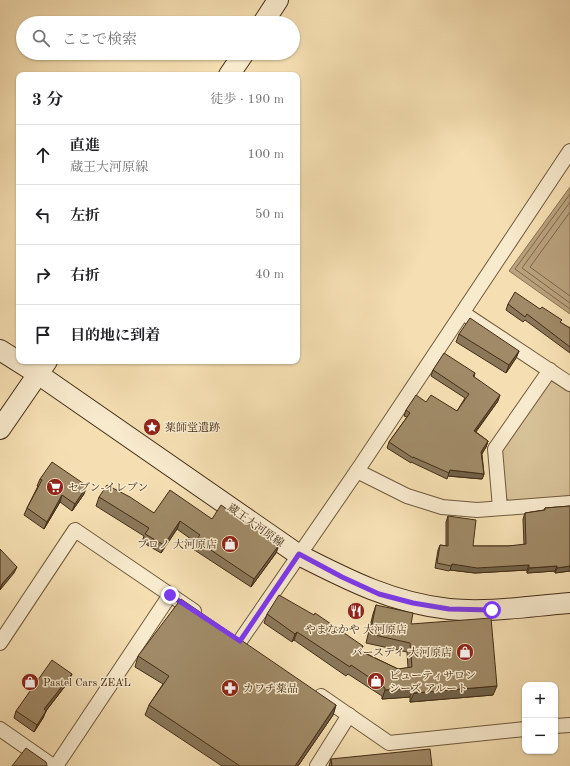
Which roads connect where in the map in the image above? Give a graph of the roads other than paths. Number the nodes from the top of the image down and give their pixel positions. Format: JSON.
{"nodes":[{"id":1,"x":278,"y":0,"type":"edge"},
{"id":2,"x":268,"y":16,"type":"edge"},
{"id":3,"x":239,"y":60,"type":"edge"},
{"id":4,"x":231,"y":72,"type":"edge"},
{"id":5,"x":570,"y":151,"type":"edge"},
{"id":6,"x":463,"y":313,"type":"junction"},
{"id":7,"x":0,"y":350,"type":"edge"},
{"id":8,"x":16,"y":357,"type":"edge"},
{"id":9,"x":33,"y":364,"type":"edge"},
{"id":10,"x":42,"y":368,"type":"edge"},
{"id":11,"x":550,"y":370,"type":"junction"},
{"id":12,"x":570,"y":384,"type":"edge"},
{"id":13,"x":0,"y":429,"type":"edge"},
{"id":14,"x":357,"y":471,"type":"junction"},
{"id":15,"x":570,"y":503,"type":"edge"},
{"id":16,"x":500,"y":508,"type":"junction"},
{"id":17,"x":299,"y":554,"type":"junction"},
{"id":18,"x":170,"y":595,"type":"junction"},
{"id":19,"x":570,"y":603,"type":"edge"},
{"id":20,"x":208,"y":620,"type":"edge"},
{"id":21,"x":228,"y":633,"type":"edge"},
{"id":22,"x":240,"y":641,"type":"junction"},
{"id":23,"x":0,"y":643,"type":"edge"},
{"id":24,"x":253,"y":650,"type":"edge"},
{"id":25,"x":310,"y":689,"type":"edge"},
{"id":26,"x":349,"y":715,"type":"junction"},
{"id":27,"x":570,"y":725,"type":"edge"},
{"id":28,"x":558,"y":726,"type":"edge"},
{"id":29,"x":0,"y":729,"type":"edge"},
{"id":30,"x":522,"y":729,"type":"edge"},
{"id":31,"x":53,"y":766,"type":"edge"},
{"id":32,"x":56,"y":766,"type":"edge"},
{"id":33,"x":317,"y":766,"type":"edge"}],
"edges":[{"from":1,"to":2,"type":"main road"},
{"from":3,"to":4,"type":"main road"},
{"from":5,"to":6,"type":"street"},
{"from":6,"to":11,"type":"street"},
{"from":6,"to":14,"type":"street"},
{"from":7,"to":8,"type":"main road","name":"蔵王大河原線"},
{"from":9,"to":10,"type":"main road","name":"蔵王大河原線"},
{"from":10,"to":13,"type":"main road"},
{"from":10,"to":17,"type":"main road","name":"蔵王大河原線"},
{"from":11,"to":12,"type":"street"},
{"from":11,"to":16,"type":"street"},
{"from":14,"to":16,"type":"street"},
{"from":14,"to":17,"type":"street"},
{"from":15,"to":16,"type":"street"},
{"from":17,"to":19,"type":"main road","name":"蔵王大河原線"},
{"from":17,"to":22,"type":"street"},
{"from":18,"to":20,"type":"street"},
{"from":18,"to":23,"type":"street"},
{"from":18,"to":32,"type":"street"},
{"from":21,"to":22,"type":"street"},
{"from":22,"to":24,"type":"street"},
{"from":25,"to":26,"type":"street"},
{"from":26,"to":30,"type":"street"},
{"from":26,"to":33,"type":"street"},
{"from":27,"to":28,"type":"street"},
{"from":29,"to":31,"type":"street"}]}
